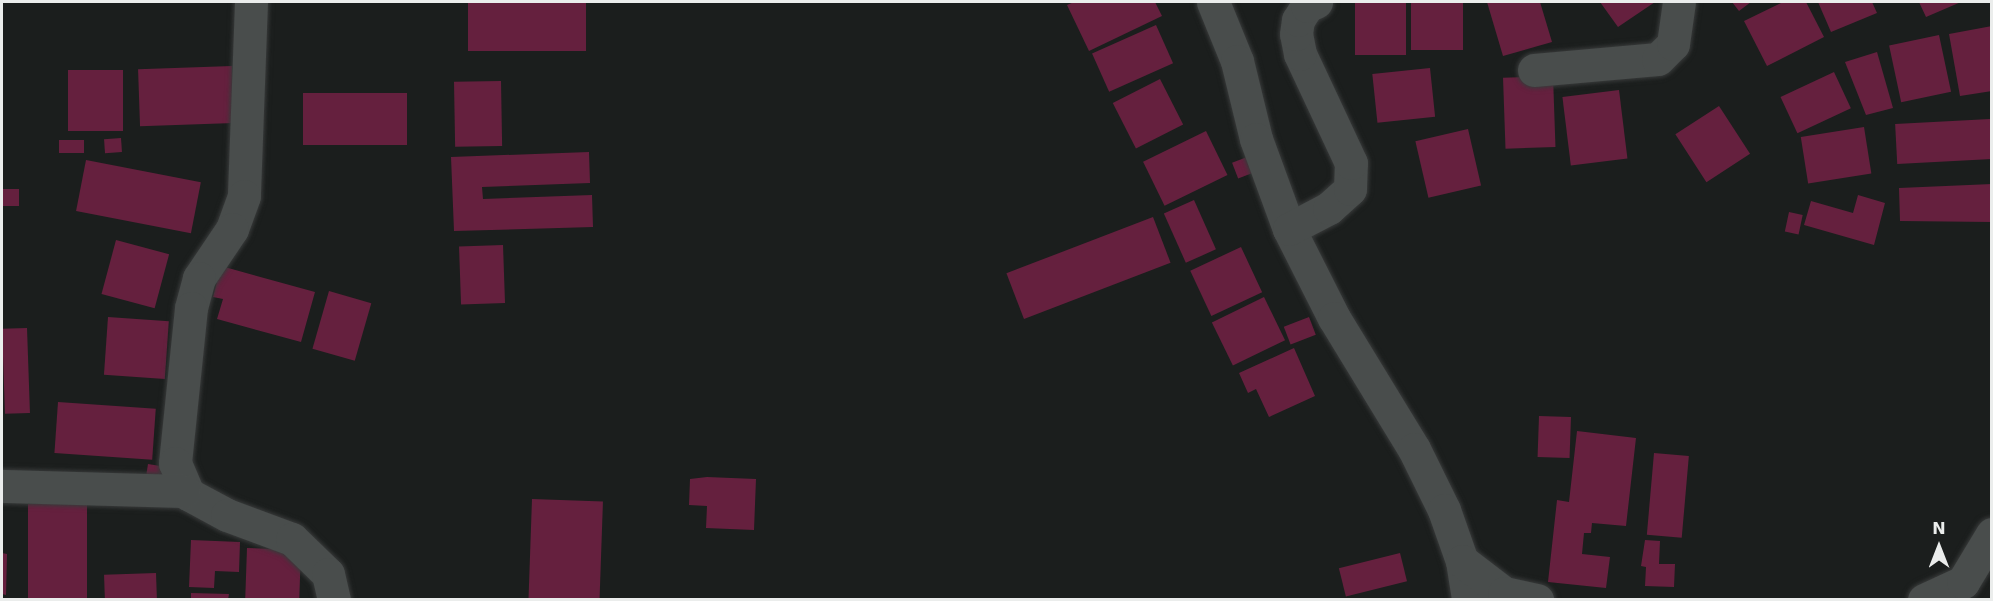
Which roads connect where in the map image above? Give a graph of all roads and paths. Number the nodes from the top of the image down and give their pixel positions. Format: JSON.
{"nodes":[{"id":1,"x":251,"y":2,"type":"edge"},
{"id":2,"x":1213,"y":2,"type":"edge"},
{"id":3,"x":1316,"y":2,"type":"edge"},
{"id":4,"x":1679,"y":2,"type":"edge"},
{"id":5,"x":1534,"y":70,"type":"dead end"},
{"id":6,"x":1289,"y":229,"type":"junction"},
{"id":7,"x":2,"y":486,"type":"edge"},
{"id":8,"x":184,"y":491,"type":"junction"},
{"id":9,"x":1992,"y":534,"type":"edge"},
{"id":10,"x":1462,"y":561,"type":"junction"},
{"id":11,"x":334,"y":600,"type":"edge"},
{"id":12,"x":1468,"y":600,"type":"edge"},
{"id":13,"x":1537,"y":600,"type":"edge"},
{"id":14,"x":1924,"y":600,"type":"edge"}],
"edges":[{"from":1,"to":8,"type":"street"},
{"from":2,"to":6,"type":"street"},
{"from":3,"to":6,"type":"street"},
{"from":4,"to":5,"type":"street"},
{"from":6,"to":10,"type":"street"},
{"from":7,"to":8,"type":"street"},
{"from":8,"to":11,"type":"street"},
{"from":9,"to":14,"type":"street"},
{"from":10,"to":12,"type":"street"},
{"from":10,"to":13,"type":"street"}]}
